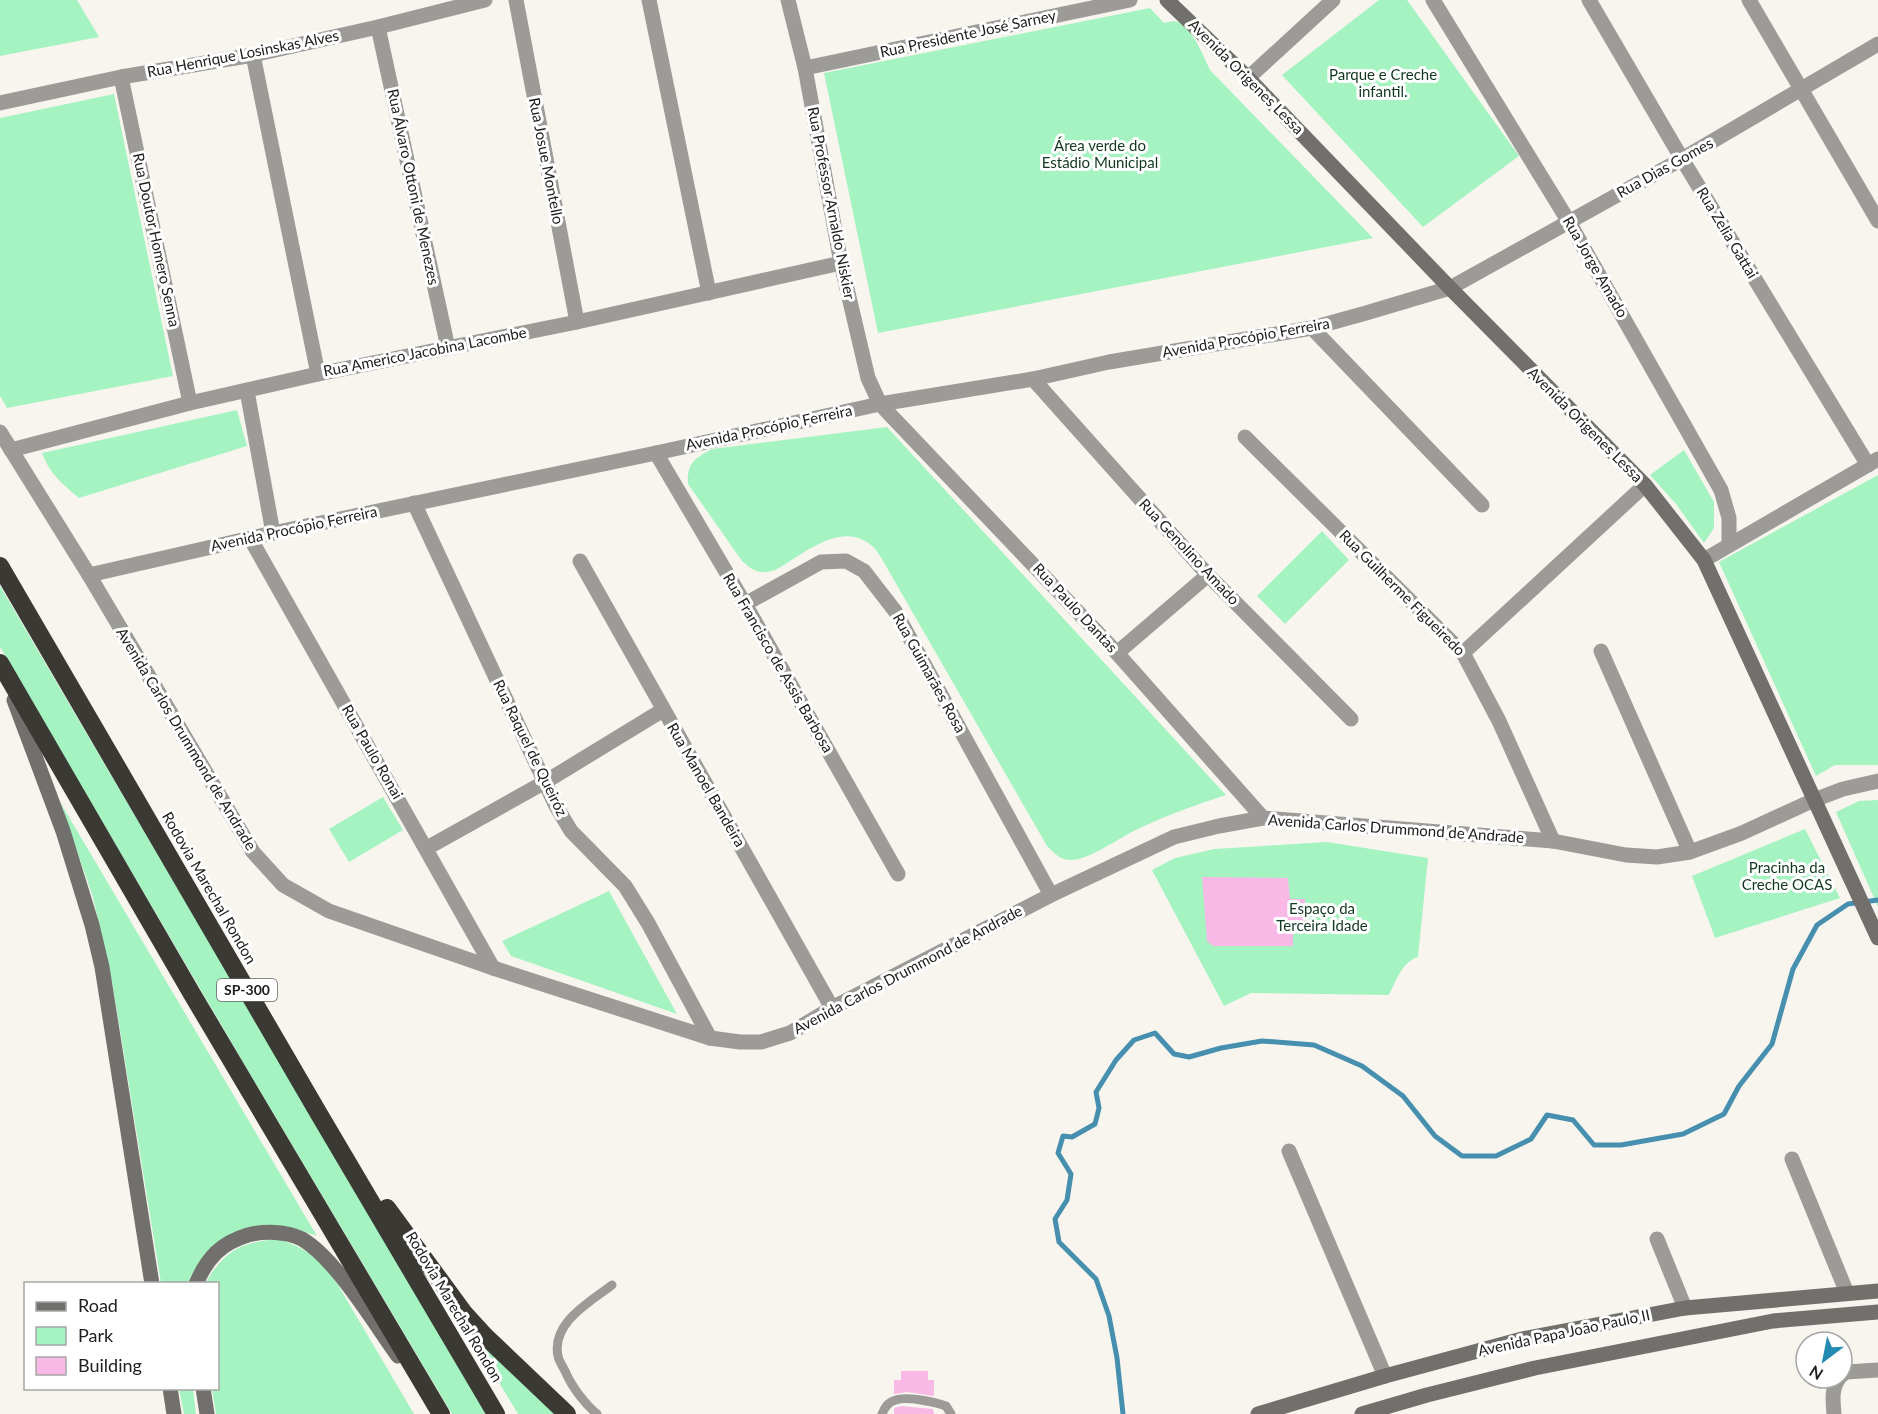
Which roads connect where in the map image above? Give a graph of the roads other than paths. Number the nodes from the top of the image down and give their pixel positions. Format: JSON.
{"nodes":[{"id":1,"x":485,"y":0,"type":"edge"},
{"id":2,"x":516,"y":0,"type":"edge"},
{"id":3,"x":649,"y":0,"type":"edge"},
{"id":4,"x":788,"y":0,"type":"edge"},
{"id":5,"x":1130,"y":0,"type":"edge"},
{"id":6,"x":1167,"y":0,"type":"edge"},
{"id":7,"x":1333,"y":0,"type":"edge"},
{"id":8,"x":1433,"y":0,"type":"edge"},
{"id":9,"x":1589,"y":0,"type":"edge"},
{"id":10,"x":1749,"y":0,"type":"edge"},
{"id":11,"x":378,"y":27,"type":"junction"},
{"id":12,"x":1878,"y":44,"type":"edge"},
{"id":13,"x":253,"y":55,"type":"junction"},
{"id":14,"x":805,"y":68,"type":"junction"},
{"id":15,"x":121,"y":77,"type":"junction"},
{"id":16,"x":1248,"y":78,"type":"junction"},
{"id":17,"x":1802,"y":90,"type":"junction"},
{"id":18,"x":0,"y":103,"type":"edge"},
{"id":19,"x":1682,"y":159,"type":"junction"},
{"id":20,"x":1878,"y":221,"type":"edge"},
{"id":21,"x":1569,"y":222,"type":"junction"},
{"id":22,"x":841,"y":263,"type":"junction"},
{"id":23,"x":1450,"y":288,"type":"junction"},
{"id":24,"x":709,"y":293,"type":"junction"},
{"id":25,"x":577,"y":322,"type":"junction"},
{"id":26,"x":1312,"y":328,"type":"junction"},
{"id":27,"x":448,"y":348,"type":"junction"},
{"id":28,"x":318,"y":374,"type":"junction"},
{"id":29,"x":1033,"y":379,"type":"junction"},
{"id":30,"x":247,"y":391,"type":"junction"},
{"id":31,"x":190,"y":403,"type":"junction"},
{"id":32,"x":880,"y":404,"type":"junction"},
{"id":33,"x":0,"y":432,"type":"edge"},
{"id":34,"x":1245,"y":436,"type":"dead end"},
{"id":35,"x":11,"y":450,"type":"junction"},
{"id":36,"x":656,"y":453,"type":"junction"},
{"id":37,"x":1873,"y":462,"type":"edge"},
{"id":38,"x":1645,"y":485,"type":"junction"},
{"id":39,"x":414,"y":503,"type":"junction"},
{"id":40,"x":1482,"y":505,"type":"dead end"},
{"id":41,"x":273,"y":533,"type":"junction"},
{"id":42,"x":250,"y":538,"type":"junction"},
{"id":43,"x":1729,"y":545,"type":"junction"},
{"id":44,"x":1704,"y":560,"type":"junction"},
{"id":45,"x":580,"y":561,"type":"dead end"},
{"id":46,"x":0,"y":566,"type":"edge"},
{"id":47,"x":89,"y":575,"type":"junction"},
{"id":48,"x":1208,"y":575,"type":"junction"},
{"id":49,"x":745,"y":604,"type":"junction"},
{"id":50,"x":1601,"y":651,"type":"dead end"},
{"id":51,"x":1117,"y":653,"type":"junction"},
{"id":52,"x":1463,"y":653,"type":"junction"},
{"id":53,"x":0,"y":663,"type":"edge"},
{"id":54,"x":0,"y":673,"type":"edge"},
{"id":55,"x":663,"y":710,"type":"junction"},
{"id":56,"x":1351,"y":720,"type":"dead end"},
{"id":57,"x":1878,"y":781,"type":"edge"},
{"id":58,"x":545,"y":782,"type":"junction"},
{"id":59,"x":1814,"y":801,"type":"junction"},
{"id":60,"x":1263,"y":818,"type":"junction"},
{"id":61,"x":1553,"y":841,"type":"junction"},
{"id":62,"x":427,"y":848,"type":"junction"},
{"id":63,"x":1690,"y":852,"type":"junction"},
{"id":64,"x":898,"y":874,"type":"dead end"},
{"id":65,"x":1051,"y":895,"type":"junction"},
{"id":66,"x":1875,"y":930,"type":"edge"},
{"id":67,"x":493,"y":968,"type":"junction"},
{"id":68,"x":832,"y":1008,"type":"junction"},
{"id":69,"x":710,"y":1038,"type":"junction"},
{"id":70,"x":319,"y":1114,"type":"junction"},
{"id":71,"x":1290,"y":1151,"type":"dead end"},
{"id":72,"x":1792,"y":1159,"type":"dead end"},
{"id":73,"x":1657,"y":1239,"type":"dead end"},
{"id":74,"x":152,"y":1282,"type":"edge"},
{"id":75,"x":197,"y":1282,"type":"edge"},
{"id":76,"x":612,"y":1285,"type":"dead end"},
{"id":77,"x":1878,"y":1291,"type":"edge"},
{"id":78,"x":1847,"y":1293,"type":"junction"},
{"id":79,"x":1686,"y":1308,"type":"junction"},
{"id":80,"x":1878,"y":1312,"type":"edge"},
{"id":81,"x":1878,"y":1370,"type":"edge"},
{"id":82,"x":1854,"y":1373,"type":"edge"},
{"id":83,"x":1385,"y":1376,"type":"junction"},
{"id":84,"x":170,"y":1390,"type":"edge"},
{"id":85,"x":203,"y":1390,"type":"edge"},
{"id":86,"x":1834,"y":1390,"type":"edge"},
{"id":87,"x":174,"y":1414,"type":"edge"},
{"id":88,"x":207,"y":1414,"type":"edge"},
{"id":89,"x":440,"y":1414,"type":"edge"},
{"id":90,"x":496,"y":1414,"type":"edge"},
{"id":91,"x":567,"y":1414,"type":"edge"},
{"id":92,"x":597,"y":1414,"type":"edge"},
{"id":93,"x":882,"y":1414,"type":"edge"},
{"id":94,"x":951,"y":1414,"type":"edge"},
{"id":95,"x":1258,"y":1414,"type":"edge"},
{"id":96,"x":1362,"y":1414,"type":"edge"},
{"id":97,"x":1834,"y":1414,"type":"edge"}],
"edges":[{"from":1,"to":11,"type":"street","name":"Rua Henrique Losinskas Alves"},
{"from":2,"to":25,"type":"street","name":"Rua Josue Montello"},
{"from":3,"to":24,"type":"street"},
{"from":4,"to":14,"type":"street","name":"Rua Professor Arnaldo Niskier"},
{"from":5,"to":14,"type":"street","name":"Rua Presidente José Sarney"},
{"from":6,"to":16,"type":"street","name":"Avenida Origenes Lessa"},
{"from":7,"to":16,"type":"street"},
{"from":8,"to":21,"type":"street","name":"Rua Jorge Amado"},
{"from":9,"to":19,"type":"street","name":"Rua Zelia Gattai"},
{"from":10,"to":17,"type":"street"},
{"from":11,"to":13,"type":"street","name":"Rua Henrique Losinskas Alves"},
{"from":11,"to":27,"type":"street","name":"Rua Álvaro Ottoni de Menezes"},
{"from":12,"to":17,"type":"street","name":"Rua Dias Gomes"},
{"from":13,"to":15,"type":"street","name":"Rua Henrique Losinskas Alves"},
{"from":13,"to":28,"type":"street"},
{"from":14,"to":22,"type":"street","name":"Rua Professor Arnaldo Niskier"},
{"from":15,"to":18,"type":"street","name":"Rua Henrique Losinskas Alves"},
{"from":15,"to":31,"type":"street","name":"Rua Doutor Homero Senna"},
{"from":16,"to":23,"type":"street","name":"Avenida Origenes Lessa"},
{"from":17,"to":19,"type":"street","name":"Rua Dias Gomes"},
{"from":17,"to":20,"type":"street"},
{"from":19,"to":21,"type":"street","name":"Rua Dias Gomes"},
{"from":19,"to":37,"type":"street","name":"Rua Zelia Gattai"},
{"from":21,"to":23,"type":"street","name":"Rua Dias Gomes"},
{"from":21,"to":43,"type":"street","name":"Rua Jorge Amado"},
{"from":22,"to":24,"type":"street","name":"Rua Americo Jacobina Lacombe"},
{"from":22,"to":32,"type":"street","name":"Rua Professor Arnaldo Niskier"},
{"from":23,"to":26,"type":"street","name":"Avenida Procópio Ferreira"},
{"from":23,"to":38,"type":"street","name":"Avenida Origenes Lessa"},
{"from":24,"to":25,"type":"street","name":"Rua Americo Jacobina Lacombe"},
{"from":25,"to":27,"type":"street","name":"Rua Americo Jacobina Lacombe"},
{"from":26,"to":29,"type":"street","name":"Avenida Procópio Ferreira"},
{"from":26,"to":40,"type":"street"},
{"from":27,"to":28,"type":"street","name":"Rua Americo Jacobina Lacombe"},
{"from":28,"to":30,"type":"street","name":"Rua Americo Jacobina Lacombe"},
{"from":29,"to":32,"type":"street","name":"Avenida Procópio Ferreira"},
{"from":29,"to":48,"type":"street","name":"Rua Genolino Amado"},
{"from":30,"to":31,"type":"street","name":"Rua Americo Jacobina Lacombe"},
{"from":30,"to":41,"type":"street"},
{"from":31,"to":35,"type":"street","name":"Rua Americo Jacobina Lacombe"},
{"from":32,"to":36,"type":"street","name":"Avenida Procópio Ferreira"},
{"from":32,"to":51,"type":"street","name":"Rua Paulo Dantas"},
{"from":33,"to":35,"type":"street","name":"Avenida Carlos Drummond de Andrade"},
{"from":34,"to":52,"type":"street","name":"Rua Guilherme Figueiredo"},
{"from":35,"to":47,"type":"street","name":"Avenida Carlos Drummond de Andrade"},
{"from":36,"to":39,"type":"street","name":"Avenida Procópio Ferreira"},
{"from":36,"to":49,"type":"street","name":"Rua Francisco de Assis Barbosa"},
{"from":37,"to":43,"type":"street"},
{"from":38,"to":44,"type":"street","name":"Avenida Origenes Lessa"},
{"from":38,"to":52,"type":"street"},
{"from":39,"to":41,"type":"street","name":"Avenida Procópio Ferreira"},
{"from":39,"to":58,"type":"street","name":"Rua Raquel de Queiróz"},
{"from":41,"to":42,"type":"street","name":"Avenida Procópio Ferreira"},
{"from":42,"to":47,"type":"street","name":"Avenida Procópio Ferreira"},
{"from":42,"to":62,"type":"street","name":"Rua Paulo Ronai"},
{"from":43,"to":44,"type":"street"},
{"from":44,"to":59,"type":"street","name":"Avenida Origenes Lessa"},
{"from":45,"to":55,"type":"street","name":"Rua Manoel Bandeira"},
{"from":46,"to":70,"type":"highway","name":"Rodovia Marechal Rondon","number":"SP-300"},
{"from":47,"to":67,"type":"street","name":"Avenida Carlos Drummond de Andrade"},
{"from":48,"to":51,"type":"street"},
{"from":48,"to":56,"type":"street","name":"Rua Genolino Amado"},
{"from":49,"to":64,"type":"street","name":"Rua Francisco de Assis Barbosa"},
{"from":49,"to":65,"type":"street","name":"Rua Guimarães Rosa"},
{"from":50,"to":63,"type":"street"},
{"from":51,"to":60,"type":"street","name":"Rua Paulo Dantas"},
{"from":52,"to":61,"type":"street","name":"Rua Guilherme Figueiredo"},
{"from":53,"to":89,"type":"highway","number":"SP-300"},
{"from":54,"to":74,"type":"street"},
{"from":55,"to":58,"type":"street"},
{"from":55,"to":68,"type":"street","name":"Rua Manoel Bandeira"},
{"from":57,"to":59,"type":"street","name":"Avenida Carlos Drummond de Andrade"},
{"from":58,"to":62,"type":"street"},
{"from":58,"to":69,"type":"street","name":"Rua Raquel de Queiróz"},
{"from":59,"to":63,"type":"street","name":"Avenida Carlos Drummond de Andrade"},
{"from":59,"to":66,"type":"street","name":"Avenida Origenes Lessa"},
{"from":60,"to":61,"type":"street","name":"Avenida Carlos Drummond de Andrade"},
{"from":60,"to":65,"type":"street","name":"Avenida Carlos Drummond de Andrade"},
{"from":61,"to":63,"type":"street","name":"Avenida Carlos Drummond de Andrade"},
{"from":62,"to":67,"type":"street","name":"Rua Paulo Ronai"},
{"from":65,"to":68,"type":"street","name":"Avenida Carlos Drummond de Andrade"},
{"from":67,"to":69,"type":"street","name":"Avenida Carlos Drummond de Andrade"},
{"from":68,"to":69,"type":"street","name":"Avenida Carlos Drummond de Andrade"},
{"from":70,"to":90,"type":"highway","name":"Rodovia Marechal Rondon","number":"SP-300"},
{"from":70,"to":91,"type":"highway"},
{"from":71,"to":83,"type":"street"},
{"from":72,"to":78,"type":"street"},
{"from":73,"to":79,"type":"street"},
{"from":75,"to":89,"type":"street"},
{"from":76,"to":92,"type":"lane"},
{"from":77,"to":78,"type":"street","name":"Avenida Papa João Paulo II"},
{"from":78,"to":79,"type":"street","name":"Avenida Papa João Paulo II"},
{"from":79,"to":83,"type":"street","name":"Avenida Papa João Paulo II"},
{"from":80,"to":96,"type":"street","name":"Avenida Papa João Paulo II"},
{"from":81,"to":82,"type":"street"},
{"from":83,"to":95,"type":"street","name":"Avenida Papa João Paulo II"},
{"from":84,"to":87,"type":"street"},
{"from":85,"to":88,"type":"street"},
{"from":86,"to":97,"type":"street"},
{"from":93,"to":94,"type":"lane"}]}
